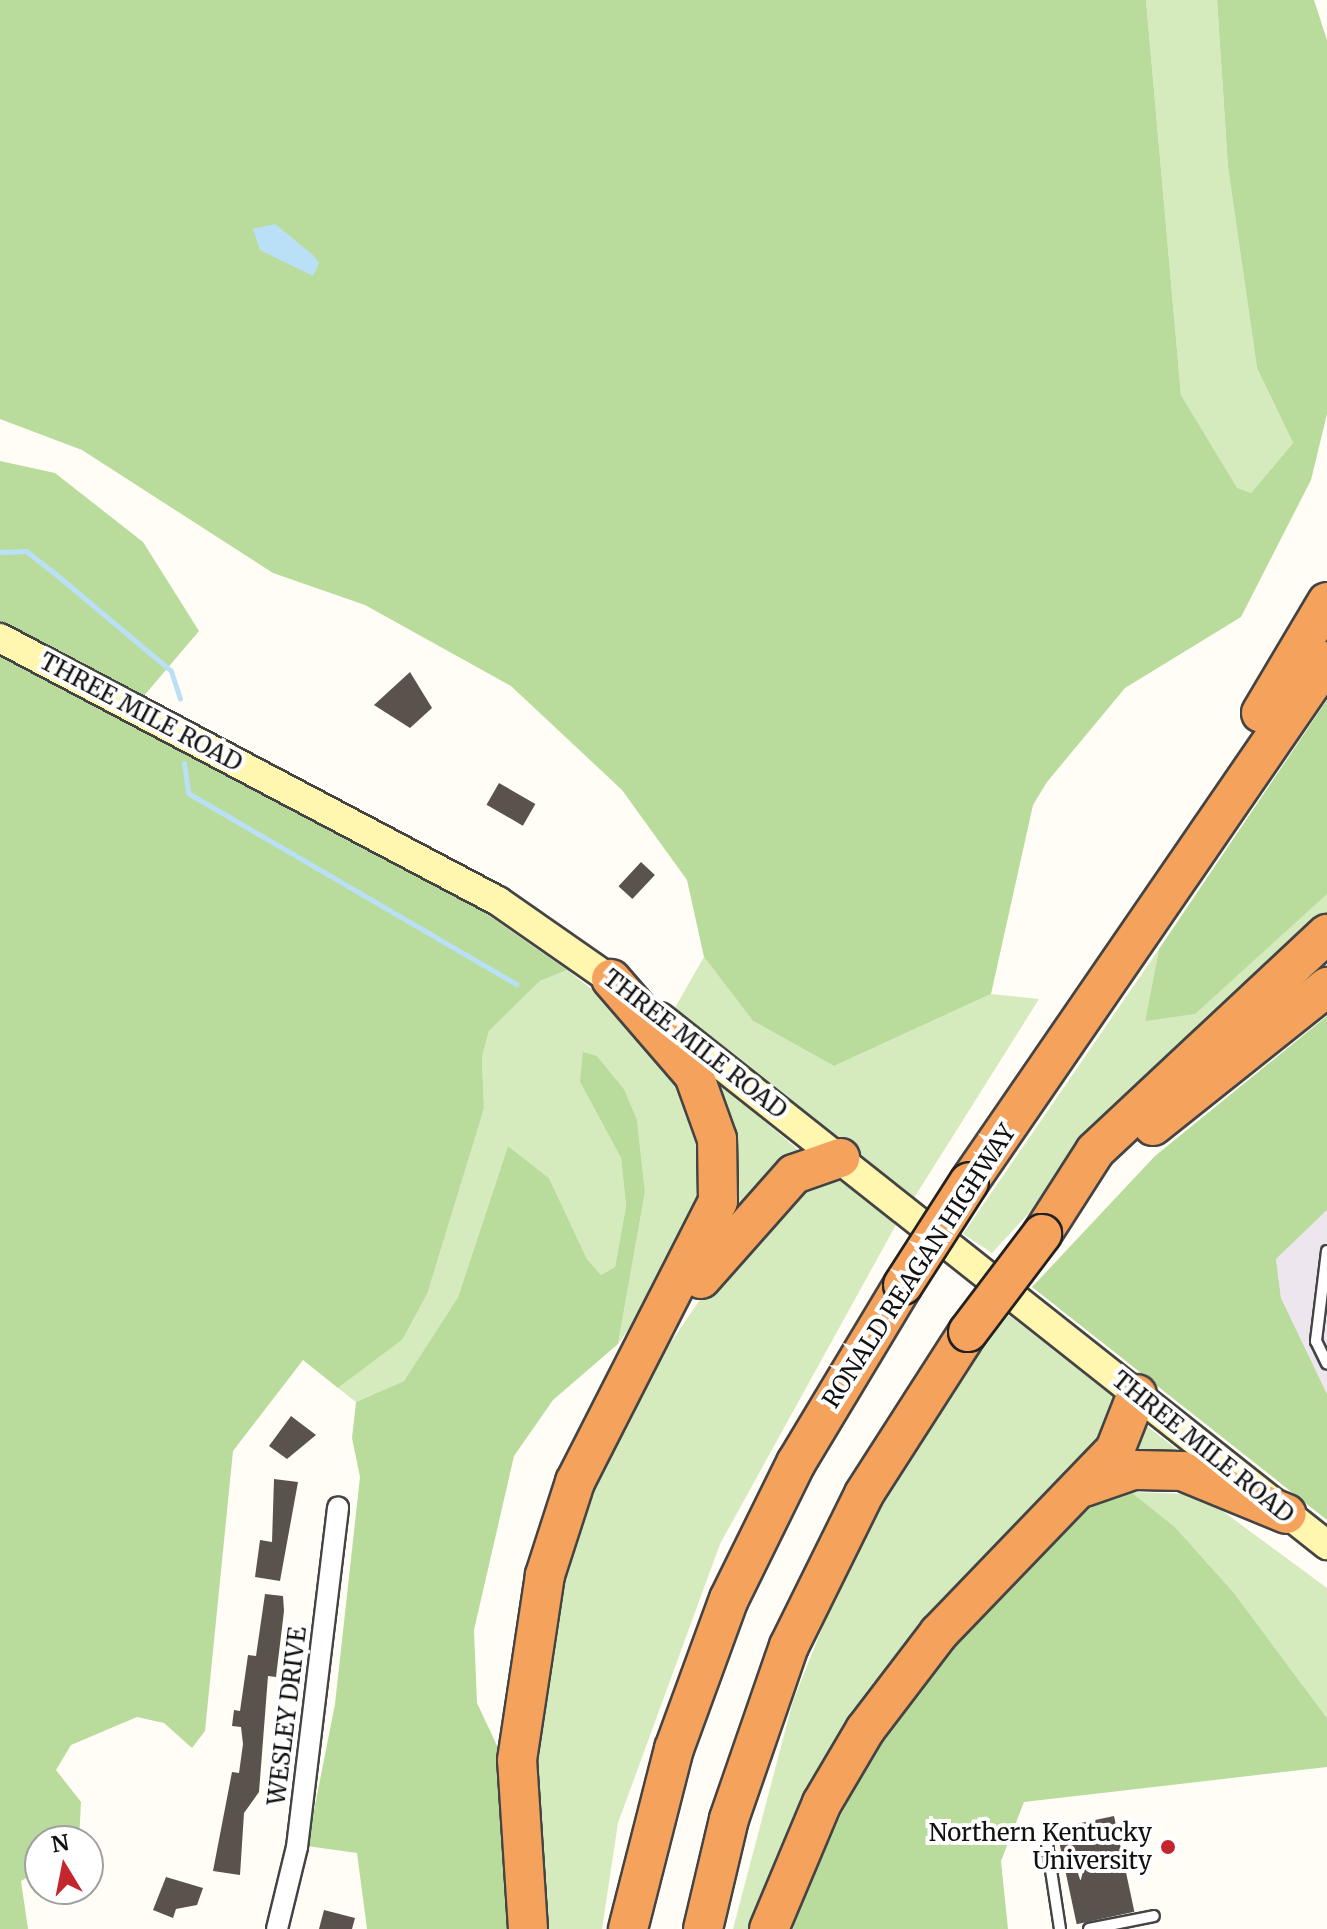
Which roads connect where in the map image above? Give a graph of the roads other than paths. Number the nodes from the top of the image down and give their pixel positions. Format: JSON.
{"nodes":[{"id":1,"x":1327,"y":602,"type":"edge"},
{"id":2,"x":0,"y":638,"type":"edge"},
{"id":3,"x":1327,"y":661,"type":"edge"},
{"id":4,"x":1178,"y":876,"type":"junction"},
{"id":5,"x":1327,"y":934,"type":"edge"},
{"id":6,"x":611,"y":979,"type":"junction"},
{"id":7,"x":1327,"y":987,"type":"edge"},
{"id":8,"x":840,"y":1158,"type":"junction"},
{"id":9,"x":1042,"y":1234,"type":"junction"},
{"id":10,"x":1327,"y":1251,"type":"edge"},
{"id":11,"x":650,"y":1339,"type":"junction"},
{"id":12,"x":1327,"y":1364,"type":"edge"},
{"id":13,"x":1137,"y":1394,"type":"junction"},
{"id":14,"x":1078,"y":1490,"type":"junction"},
{"id":15,"x":338,"y":1507,"type":"dead end"},
{"id":16,"x":1287,"y":1514,"type":"junction"},
{"id":17,"x":1327,"y":1545,"type":"edge"},
{"id":18,"x":1047,"y":1844,"type":"dead end"},
{"id":19,"x":1154,"y":1916,"type":"dead end"},
{"id":20,"x":277,"y":1929,"type":"edge"},
{"id":21,"x":528,"y":1929,"type":"edge"},
{"id":22,"x":628,"y":1929,"type":"edge"},
{"id":23,"x":703,"y":1929,"type":"edge"},
{"id":24,"x":769,"y":1929,"type":"edge"},
{"id":25,"x":1060,"y":1929,"type":"edge"},
{"id":26,"x":1089,"y":1929,"type":"edge"}],
"edges":[{"from":1,"to":4,"type":"highway"},
{"from":2,"to":6,"type":"street","name":"THREE MILE ROAD"},
{"from":3,"to":4,"type":"highway","name":"RONALD REAGAN HIGHWAY"},
{"from":4,"to":22,"type":"highway","name":"RONALD REAGAN HIGHWAY","bridge":true},
{"from":5,"to":9,"type":"highway"},
{"from":6,"to":8,"type":"street","name":"THREE MILE ROAD"},
{"from":6,"to":11,"type":"highway"},
{"from":7,"to":9,"type":"highway"},
{"from":8,"to":11,"type":"highway"},
{"from":8,"to":13,"type":"street","name":"THREE MILE ROAD"},
{"from":9,"to":23,"type":"highway","bridge":true},
{"from":10,"to":12,"type":"lane"},
{"from":11,"to":21,"type":"highway"},
{"from":13,"to":14,"type":"highway"},
{"from":13,"to":16,"type":"street","name":"THREE MILE ROAD"},
{"from":14,"to":16,"type":"highway"},
{"from":14,"to":24,"type":"highway"},
{"from":15,"to":20,"type":"street","name":"WESLEY DRIVE"},
{"from":16,"to":17,"type":"street","name":"THREE MILE ROAD"},
{"from":18,"to":25,"type":"lane"},
{"from":19,"to":26,"type":"lane"}]}
